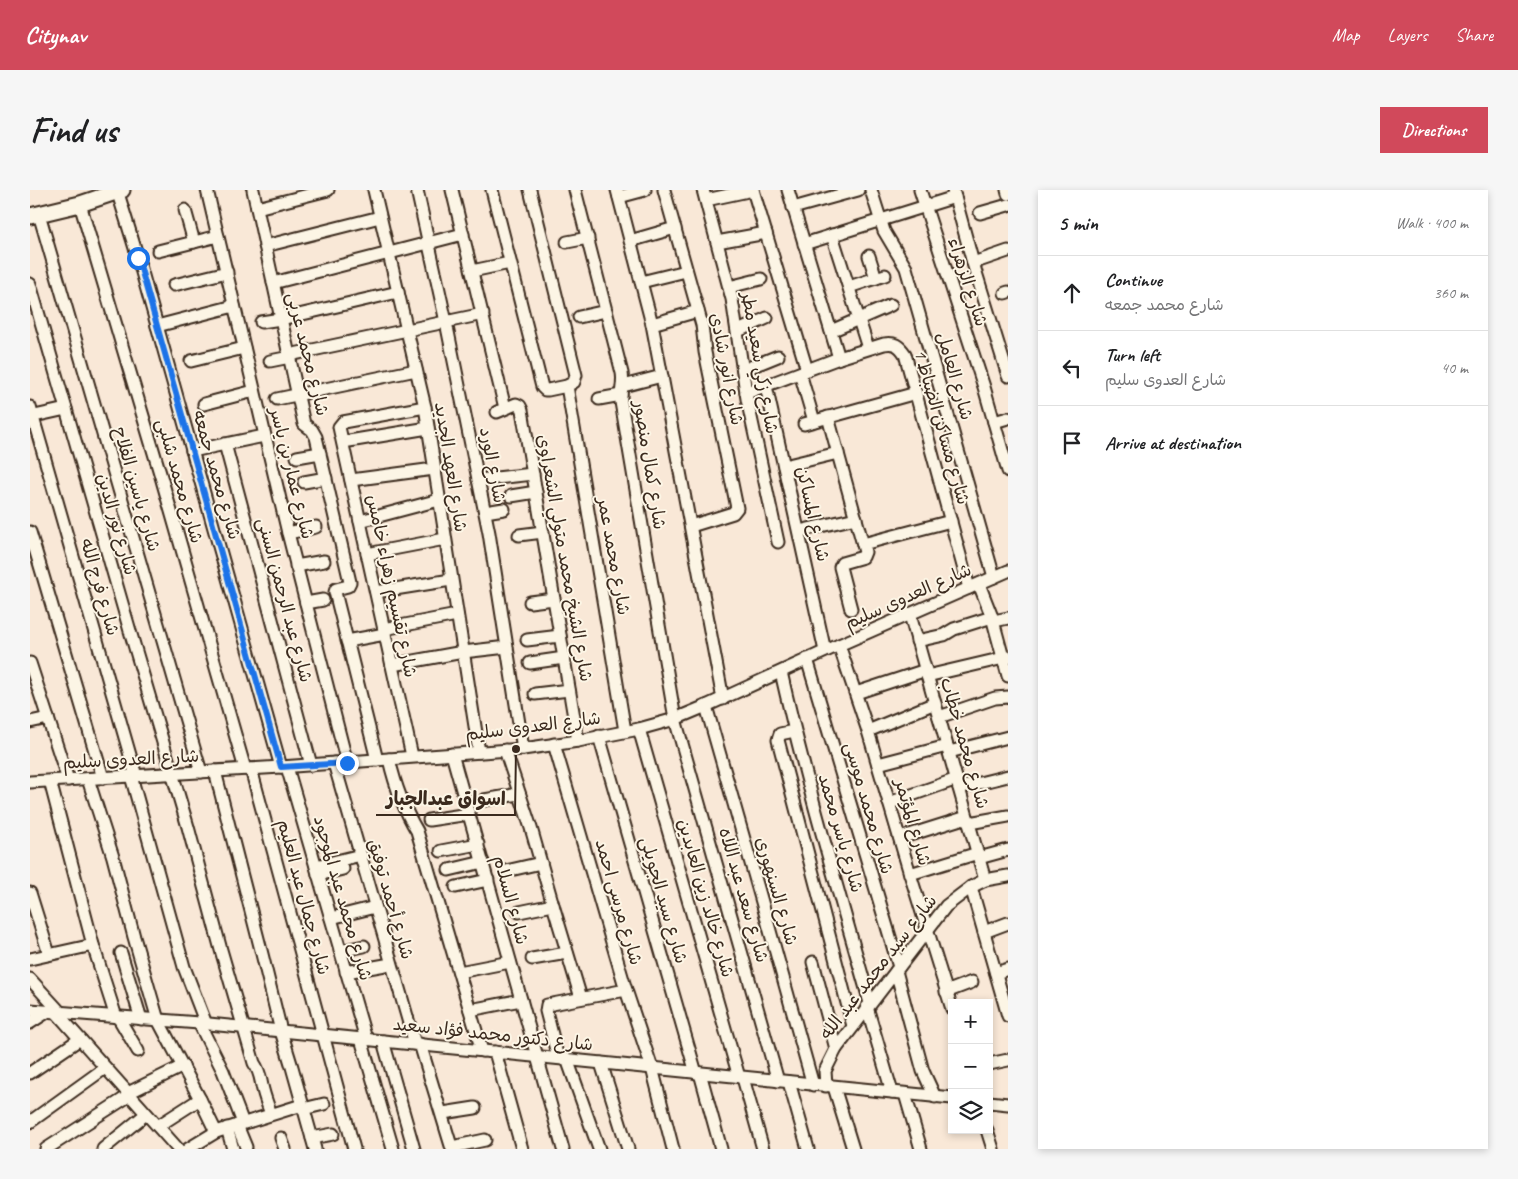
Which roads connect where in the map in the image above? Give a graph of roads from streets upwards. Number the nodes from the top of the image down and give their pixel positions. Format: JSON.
{"nodes":[{"id":1,"x":207,"y":190,"type":"edge"},
{"id":2,"x":253,"y":190,"type":"edge"},
{"id":3,"x":328,"y":190,"type":"edge"},
{"id":4,"x":374,"y":190,"type":"edge"},
{"id":5,"x":417,"y":190,"type":"edge"},
{"id":6,"x":452,"y":190,"type":"edge"},
{"id":7,"x":492,"y":190,"type":"edge"},
{"id":8,"x":530,"y":190,"type":"edge"},
{"id":9,"x":575,"y":190,"type":"edge"},
{"id":10,"x":646,"y":190,"type":"edge"},
{"id":11,"x":664,"y":190,"type":"edge"},
{"id":12,"x":753,"y":190,"type":"edge"},
{"id":13,"x":788,"y":190,"type":"edge"},
{"id":14,"x":858,"y":190,"type":"edge"},
{"id":15,"x":870,"y":190,"type":"edge"},
{"id":16,"x":920,"y":190,"type":"edge"},
{"id":17,"x":1007,"y":190,"type":"edge"},
{"id":18,"x":119,"y":191,"type":"edge"},
{"id":19,"x":618,"y":194,"type":"edge"},
{"id":20,"x":954,"y":194,"type":"edge"},
{"id":21,"x":1008,"y":194,"type":"edge"},
{"id":22,"x":705,"y":195,"type":"edge"},
{"id":23,"x":80,"y":204,"type":"junction"},
{"id":24,"x":1008,"y":205,"type":"edge"},
{"id":25,"x":924,"y":206,"type":"junction"},
{"id":26,"x":257,"y":208,"type":"junction"},
{"id":27,"x":793,"y":208,"type":"junction"},
{"id":28,"x":185,"y":210,"type":"dead end"},
{"id":29,"x":980,"y":213,"type":"dead end"},
{"id":30,"x":35,"y":215,"type":"edge"},
{"id":31,"x":380,"y":217,"type":"junction"},
{"id":32,"x":879,"y":220,"type":"junction"},
{"id":33,"x":675,"y":228,"type":"junction"},
{"id":34,"x":766,"y":233,"type":"junction"},
{"id":35,"x":463,"y":234,"type":"junction"},
{"id":36,"x":832,"y":235,"type":"junction"},
{"id":37,"x":218,"y":236,"type":"junction"},
{"id":38,"x":588,"y":238,"type":"junction"},
{"id":39,"x":630,"y":241,"type":"junction"},
{"id":40,"x":194,"y":242,"type":"junction"},
{"id":41,"x":567,"y":242,"type":"dead end"},
{"id":42,"x":717,"y":242,"type":"junction"},
{"id":43,"x":428,"y":243,"type":"junction"},
{"id":44,"x":804,"y":244,"type":"junction"},
{"id":45,"x":265,"y":246,"type":"junction"},
{"id":46,"x":158,"y":251,"type":"dead end"},
{"id":47,"x":1008,"y":251,"type":"edge"},
{"id":48,"x":389,"y":253,"type":"junction"},
{"id":49,"x":869,"y":256,"type":"dead end"},
{"id":50,"x":510,"y":263,"type":"junction"},
{"id":51,"x":973,"y":263,"type":"junction"},
{"id":52,"x":472,"y":271,"type":"junction"},
{"id":53,"x":686,"y":271,"type":"junction"},
{"id":54,"x":226,"y":272,"type":"junction"},
{"id":55,"x":761,"y":279,"type":"dead end"},
{"id":56,"x":641,"y":282,"type":"junction"},
{"id":57,"x":273,"y":283,"type":"junction"},
{"id":58,"x":30,"y":284,"type":"edge"},
{"id":59,"x":174,"y":285,"type":"dead end"},
{"id":60,"x":729,"y":287,"type":"junction"},
{"id":61,"x":849,"y":287,"type":"junction"},
{"id":62,"x":398,"y":292,"type":"junction"},
{"id":63,"x":891,"y":305,"type":"dead end"},
{"id":64,"x":234,"y":306,"type":"junction"},
{"id":65,"x":606,"y":311,"type":"junction"},
{"id":66,"x":698,"y":311,"type":"junction"},
{"id":67,"x":482,"y":314,"type":"junction"},
{"id":68,"x":579,"y":317,"type":"dead end"},
{"id":69,"x":767,"y":318,"type":"dead end"},
{"id":70,"x":281,"y":319,"type":"junction"},
{"id":71,"x":859,"y":319,"type":"junction"},
{"id":72,"x":262,"y":322,"type":"dead end"},
{"id":73,"x":446,"y":322,"type":"junction"},
{"id":74,"x":652,"y":324,"type":"junction"},
{"id":75,"x":157,"y":326,"type":"junction"},
{"id":76,"x":406,"y":330,"type":"junction"},
{"id":77,"x":738,"y":331,"type":"junction"},
{"id":78,"x":831,"y":331,"type":"junction"},
{"id":79,"x":1008,"y":334,"type":"edge"},
{"id":80,"x":996,"y":338,"type":"junction"},
{"id":81,"x":244,"y":348,"type":"junction"},
{"id":82,"x":868,"y":348,"type":"junction"},
{"id":83,"x":289,"y":356,"type":"junction"},
{"id":84,"x":778,"y":356,"type":"dead end"},
{"id":85,"x":839,"y":358,"type":"junction"},
{"id":86,"x":191,"y":361,"type":"dead end"},
{"id":87,"x":270,"y":361,"type":"dead end"},
{"id":88,"x":416,"y":370,"type":"junction"},
{"id":89,"x":743,"y":370,"type":"junction"},
{"id":90,"x":803,"y":372,"type":"junction"},
{"id":91,"x":662,"y":376,"type":"junction"},
{"id":92,"x":1008,"y":376,"type":"edge"},
{"id":93,"x":567,"y":386,"type":"junction"},
{"id":94,"x":766,"y":386,"type":"junction"},
{"id":95,"x":254,"y":391,"type":"junction"},
{"id":96,"x":622,"y":391,"type":"junction"},
{"id":97,"x":746,"y":393,"type":"junction"},
{"id":98,"x":916,"y":393,"type":"junction"},
{"id":99,"x":298,"y":396,"type":"junction"},
{"id":100,"x":277,"y":399,"type":"dead end"},
{"id":101,"x":599,"y":399,"type":"dead end"},
{"id":102,"x":204,"y":404,"type":"dead end"},
{"id":103,"x":424,"y":407,"type":"junction"},
{"id":104,"x":66,"y":409,"type":"junction"},
{"id":105,"x":31,"y":414,"type":"edge"},
{"id":106,"x":828,"y":418,"type":"junction"},
{"id":107,"x":1008,"y":418,"type":"edge"},
{"id":108,"x":994,"y":422,"type":"junction"},
{"id":109,"x":428,"y":428,"type":"junction"},
{"id":110,"x":264,"y":436,"type":"junction"},
{"id":111,"x":343,"y":442,"type":"junction"},
{"id":112,"x":225,"y":444,"type":"junction"},
{"id":113,"x":192,"y":451,"type":"junction"},
{"id":114,"x":320,"y":453,"type":"junction"},
{"id":115,"x":838,"y":453,"type":"junction"},
{"id":116,"x":297,"y":457,"type":"dead end"},
{"id":117,"x":784,"y":466,"type":"junction"},
{"id":118,"x":434,"y":469,"type":"junction"},
{"id":119,"x":1008,"y":471,"type":"edge"},
{"id":120,"x":533,"y":474,"type":"junction"},
{"id":121,"x":326,"y":478,"type":"junction"},
{"id":122,"x":351,"y":480,"type":"junction"},
{"id":123,"x":478,"y":480,"type":"junction"},
{"id":124,"x":304,"y":482,"type":"dead end"},
{"id":125,"x":536,"y":492,"type":"junction"},
{"id":126,"x":511,"y":496,"type":"dead end"},
{"id":127,"x":439,"y":500,"type":"junction"},
{"id":128,"x":504,"y":509,"type":"dead end"},
{"id":129,"x":485,"y":512,"type":"junction"},
{"id":130,"x":856,"y":518,"type":"junction"},
{"id":131,"x":360,"y":521,"type":"junction"},
{"id":132,"x":951,"y":522,"type":"junction"},
{"id":133,"x":691,"y":526,"type":"junction"},
{"id":134,"x":316,"y":527,"type":"dead end"},
{"id":135,"x":799,"y":531,"type":"junction"},
{"id":136,"x":30,"y":532,"type":"edge"},
{"id":137,"x":542,"y":532,"type":"junction"},
{"id":138,"x":288,"y":533,"type":"junction"},
{"id":139,"x":519,"y":535,"type":"dead end"},
{"id":140,"x":445,"y":539,"type":"junction"},
{"id":141,"x":778,"y":542,"type":"dead end"},
{"id":142,"x":863,"y":544,"type":"junction"},
{"id":143,"x":367,"y":554,"type":"junction"},
{"id":144,"x":324,"y":561,"type":"dead end"},
{"id":145,"x":296,"y":566,"type":"junction"},
{"id":146,"x":1008,"y":571,"type":"edge"},
{"id":147,"x":994,"y":577,"type":"junction"},
{"id":148,"x":451,"y":580,"type":"junction"},
{"id":149,"x":974,"y":586,"type":"junction"},
{"id":150,"x":376,"y":592,"type":"junction"},
{"id":151,"x":554,"y":599,"type":"junction"},
{"id":152,"x":323,"y":600,"type":"dead end"},
{"id":153,"x":530,"y":602,"type":"dead end"},
{"id":154,"x":306,"y":603,"type":"junction"},
{"id":155,"x":851,"y":609,"type":"dead end"},
{"id":156,"x":910,"y":615,"type":"junction"},
{"id":157,"x":457,"y":616,"type":"junction"},
{"id":158,"x":1008,"y":618,"type":"edge"},
{"id":159,"x":993,"y":619,"type":"junction"},
{"id":160,"x":384,"y":631,"type":"junction"},
{"id":161,"x":560,"y":636,"type":"junction"},
{"id":162,"x":527,"y":640,"type":"dead end"},
{"id":163,"x":347,"y":641,"type":"junction"},
{"id":164,"x":917,"y":641,"type":"junction"},
{"id":165,"x":839,"y":645,"type":"junction"},
{"id":166,"x":507,"y":647,"type":"junction"},
{"id":167,"x":825,"y":651,"type":"junction"},
{"id":168,"x":463,"y":652,"type":"junction"},
{"id":169,"x":564,"y":658,"type":"junction"},
{"id":170,"x":1006,"y":658,"type":"edge"},
{"id":171,"x":807,"y":660,"type":"junction"},
{"id":172,"x":30,"y":663,"type":"edge"},
{"id":173,"x":530,"y":663,"type":"dead end"},
{"id":174,"x":392,"y":665,"type":"junction"},
{"id":175,"x":782,"y":672,"type":"junction"},
{"id":176,"x":926,"y":673,"type":"junction"},
{"id":177,"x":1008,"y":676,"type":"edge"},
{"id":178,"x":32,"y":679,"type":"edge"},
{"id":179,"x":569,"y":690,"type":"junction"},
{"id":180,"x":856,"y":693,"type":"junction"},
{"id":181,"x":535,"y":694,"type":"dead end"},
{"id":182,"x":1008,"y":697,"type":"edge"},
{"id":183,"x":723,"y":699,"type":"junction"},
{"id":184,"x":935,"y":703,"type":"junction"},
{"id":185,"x":706,"y":706,"type":"junction"},
{"id":186,"x":939,"y":717,"type":"junction"},
{"id":187,"x":48,"y":718,"type":"junction"},
{"id":188,"x":675,"y":719,"type":"junction"},
{"id":189,"x":30,"y":722,"type":"edge"},
{"id":190,"x":639,"y":728,"type":"junction"},
{"id":191,"x":794,"y":730,"type":"junction"},
{"id":192,"x":625,"y":731,"type":"junction"},
{"id":193,"x":868,"y":731,"type":"junction"},
{"id":194,"x":599,"y":736,"type":"junction"},
{"id":195,"x":1008,"y":737,"type":"edge"},
{"id":196,"x":578,"y":741,"type":"junction"},
{"id":197,"x":554,"y":744,"type":"junction"},
{"id":198,"x":523,"y":748,"type":"junction"},
{"id":199,"x":948,"y":749,"type":"junction"},
{"id":200,"x":505,"y":750,"type":"junction"},
{"id":201,"x":479,"y":752,"type":"junction"},
{"id":202,"x":452,"y":754,"type":"junction"},
{"id":203,"x":412,"y":756,"type":"junction"},
{"id":204,"x":390,"y":758,"type":"junction"},
{"id":205,"x":377,"y":760,"type":"junction"},
{"id":206,"x":334,"y":763,"type":"junction"},
{"id":207,"x":347,"y":763,"type":"junction"},
{"id":208,"x":878,"y":764,"type":"junction"},
{"id":209,"x":311,"y":765,"type":"junction"},
{"id":210,"x":284,"y":767,"type":"junction"},
{"id":211,"x":248,"y":769,"type":"junction"},
{"id":212,"x":201,"y":772,"type":"junction"},
{"id":213,"x":215,"y":772,"type":"junction"},
{"id":214,"x":171,"y":774,"type":"junction"},
{"id":215,"x":134,"y":776,"type":"junction"},
{"id":216,"x":1008,"y":776,"type":"edge"},
{"id":217,"x":103,"y":778,"type":"junction"},
{"id":218,"x":88,"y":779,"type":"junction"},
{"id":219,"x":68,"y":780,"type":"junction"},
{"id":220,"x":50,"y":781,"type":"junction"},
{"id":221,"x":30,"y":782,"type":"edge"},
{"id":222,"x":958,"y":784,"type":"junction"},
{"id":223,"x":519,"y":794,"type":"junction"},
{"id":224,"x":484,"y":800,"type":"dead end"},
{"id":225,"x":889,"y":803,"type":"junction"},
{"id":226,"x":469,"y":814,"type":"junction"},
{"id":227,"x":1008,"y":816,"type":"edge"},
{"id":228,"x":429,"y":820,"type":"dead end"},
{"id":229,"x":968,"y":820,"type":"junction"},
{"id":230,"x":900,"y":838,"type":"junction"},
{"id":231,"x":478,"y":844,"type":"junction"},
{"id":232,"x":1008,"y":850,"type":"edge"},
{"id":233,"x":441,"y":851,"type":"dead end"},
{"id":234,"x":361,"y":855,"type":"junction"},
{"id":235,"x":979,"y":856,"type":"junction"},
{"id":236,"x":483,"y":862,"type":"junction"},
{"id":237,"x":541,"y":863,"type":"junction"},
{"id":238,"x":343,"y":868,"type":"dead end"},
{"id":239,"x":317,"y":870,"type":"junction"},
{"id":240,"x":449,"y":870,"type":"dead end"},
{"id":241,"x":506,"y":872,"type":"dead end"},
{"id":242,"x":910,"y":874,"type":"junction"},
{"id":243,"x":1008,"y":876,"type":"edge"},
{"id":244,"x":488,"y":880,"type":"junction"},
{"id":245,"x":986,"y":880,"type":"junction"},
{"id":246,"x":456,"y":887,"type":"dead end"},
{"id":247,"x":971,"y":887,"type":"junction"},
{"id":248,"x":30,"y":893,"type":"edge"},
{"id":249,"x":552,"y":905,"type":"junction"},
{"id":250,"x":375,"y":907,"type":"junction"},
{"id":251,"x":519,"y":912,"type":"dead end"},
{"id":252,"x":34,"y":917,"type":"edge"},
{"id":253,"x":331,"y":918,"type":"junction"},
{"id":254,"x":1008,"y":923,"type":"edge"},
{"id":255,"x":927,"y":930,"type":"junction"},
{"id":256,"x":984,"y":932,"type":"junction"},
{"id":257,"x":93,"y":944,"type":"junction"},
{"id":258,"x":364,"y":946,"type":"dead end"},
{"id":259,"x":340,"y":951,"type":"junction"},
{"id":260,"x":121,"y":953,"type":"dead end"},
{"id":261,"x":567,"y":953,"type":"junction"},
{"id":262,"x":49,"y":954,"type":"junction"},
{"id":263,"x":30,"y":959,"type":"edge"},
{"id":264,"x":532,"y":959,"type":"dead end"},
{"id":265,"x":510,"y":962,"type":"junction"},
{"id":266,"x":813,"y":962,"type":"dead end"},
{"id":267,"x":391,"y":964,"type":"junction"},
{"id":268,"x":898,"y":969,"type":"junction"},
{"id":269,"x":1008,"y":969,"type":"edge"},
{"id":270,"x":346,"y":972,"type":"junction"},
{"id":271,"x":459,"y":972,"type":"junction"},
{"id":272,"x":996,"y":973,"type":"junction"},
{"id":273,"x":30,"y":980,"type":"edge"},
{"id":274,"x":972,"y":982,"type":"dead end"},
{"id":275,"x":626,"y":990,"type":"junction"},
{"id":276,"x":946,"y":992,"type":"junction"},
{"id":277,"x":581,"y":998,"type":"junction"},
{"id":278,"x":948,"y":999,"type":"edge"},
{"id":279,"x":521,"y":1000,"type":"junction"},
{"id":280,"x":869,"y":1005,"type":"junction"},
{"id":281,"x":30,"y":1010,"type":"edge"},
{"id":282,"x":470,"y":1010,"type":"junction"},
{"id":283,"x":55,"y":1012,"type":"junction"},
{"id":284,"x":1008,"y":1015,"type":"edge"},
{"id":285,"x":117,"y":1017,"type":"junction"},
{"id":286,"x":141,"y":1019,"type":"junction"},
{"id":287,"x":158,"y":1020,"type":"junction"},
{"id":288,"x":30,"y":1023,"type":"edge"},
{"id":289,"x":203,"y":1024,"type":"junction"},
{"id":290,"x":853,"y":1026,"type":"junction"},
{"id":291,"x":243,"y":1028,"type":"junction"},
{"id":292,"x":281,"y":1031,"type":"junction"},
{"id":293,"x":323,"y":1035,"type":"junction"},
{"id":294,"x":80,"y":1039,"type":"junction"},
{"id":295,"x":363,"y":1039,"type":"junction"},
{"id":296,"x":383,"y":1040,"type":"junction"},
{"id":297,"x":418,"y":1044,"type":"junction"},
{"id":298,"x":836,"y":1049,"type":"junction"},
{"id":299,"x":138,"y":1050,"type":"dead end"},
{"id":300,"x":482,"y":1050,"type":"junction"},
{"id":301,"x":495,"y":1052,"type":"junction"},
{"id":302,"x":536,"y":1056,"type":"junction"},
{"id":303,"x":563,"y":1059,"type":"junction"},
{"id":304,"x":1008,"y":1060,"type":"edge"},
{"id":305,"x":602,"y":1063,"type":"junction"},
{"id":306,"x":993,"y":1063,"type":"edge"},
{"id":307,"x":183,"y":1066,"type":"junction"},
{"id":308,"x":105,"y":1068,"type":"junction"},
{"id":309,"x":652,"y":1068,"type":"junction"},
{"id":310,"x":30,"y":1073,"type":"edge"},
{"id":311,"x":698,"y":1073,"type":"junction"},
{"id":312,"x":741,"y":1077,"type":"junction"},
{"id":313,"x":784,"y":1082,"type":"junction"},
{"id":314,"x":812,"y":1085,"type":"junction"},
{"id":315,"x":830,"y":1086,"type":"junction"},
{"id":316,"x":892,"y":1092,"type":"junction"},
{"id":317,"x":129,"y":1094,"type":"junction"},
{"id":318,"x":905,"y":1094,"type":"junction"},
{"id":319,"x":934,"y":1097,"type":"junction"},
{"id":320,"x":948,"y":1098,"type":"edge"},
{"id":321,"x":200,"y":1099,"type":"junction"},
{"id":322,"x":993,"y":1102,"type":"edge"},
{"id":323,"x":324,"y":1104,"type":"dead end"},
{"id":324,"x":1008,"y":1104,"type":"edge"},
{"id":325,"x":303,"y":1107,"type":"junction"},
{"id":326,"x":475,"y":1108,"type":"dead end"},
{"id":327,"x":442,"y":1113,"type":"junction"},
{"id":328,"x":146,"y":1114,"type":"junction"},
{"id":329,"x":271,"y":1114,"type":"junction"},
{"id":330,"x":30,"y":1122,"type":"edge"},
{"id":331,"x":158,"y":1126,"type":"junction"},
{"id":332,"x":236,"y":1126,"type":"junction"},
{"id":333,"x":216,"y":1132,"type":"junction"},
{"id":334,"x":333,"y":1134,"type":"dead end"},
{"id":335,"x":988,"y":1134,"type":"edge"},
{"id":336,"x":486,"y":1140,"type":"dead end"},
{"id":337,"x":313,"y":1144,"type":"edge"},
{"id":338,"x":246,"y":1148,"type":"dead end"},
{"id":339,"x":452,"y":1148,"type":"edge"},
{"id":340,"x":46,"y":1149,"type":"edge"},
{"id":341,"x":103,"y":1149,"type":"edge"},
{"id":342,"x":178,"y":1149,"type":"edge"},
{"id":343,"x":188,"y":1149,"type":"edge"},
{"id":344,"x":233,"y":1149,"type":"edge"},
{"id":345,"x":354,"y":1149,"type":"edge"},
{"id":346,"x":393,"y":1149,"type":"edge"},
{"id":347,"x":414,"y":1149,"type":"edge"},
{"id":348,"x":522,"y":1149,"type":"edge"},
{"id":349,"x":563,"y":1149,"type":"edge"},
{"id":350,"x":600,"y":1149,"type":"edge"},
{"id":351,"x":628,"y":1149,"type":"edge"},
{"id":352,"x":673,"y":1149,"type":"edge"},
{"id":353,"x":721,"y":1149,"type":"edge"},
{"id":354,"x":763,"y":1149,"type":"edge"},
{"id":355,"x":808,"y":1149,"type":"edge"},
{"id":356,"x":853,"y":1149,"type":"edge"},
{"id":357,"x":921,"y":1149,"type":"edge"},
{"id":358,"x":993,"y":1149,"type":"edge"}],
"edges":[{"from":1,"to":37,"type":"street","name":"شارع عمار بن ياسر"},
{"from":2,"to":26,"type":"street","name":"شارع محمد عربى"},
{"from":3,"to":26,"type":"street"},
{"from":4,"to":31,"type":"street","name":"شارع العهد الجديد"},
{"from":5,"to":43,"type":"street","name":"شارع الورد"},
{"from":6,"to":35,"type":"street"},
{"from":7,"to":50,"type":"street"},
{"from":8,"to":93,"type":"street"},
{"from":9,"to":38,"type":"street","name":"شارع كمال منصور"},
{"from":10,"to":19,"type":"street"},
{"from":11,"to":33,"type":"street","name":"شارع انور شادى"},
{"from":12,"to":22,"type":"street"},
{"from":12,"to":34,"type":"street"},
{"from":13,"to":27,"type":"street"},
{"from":14,"to":27,"type":"street"},
{"from":15,"to":32,"type":"street","name":"شارع العامل"},
{"from":16,"to":25,"type":"street","name":"شارع الزهراء"},
{"from":17,"to":21,"type":"street"},
{"from":18,"to":23,"type":"street"},
{"from":18,"to":75,"type":"street","name":"شارع محمد جمعه"},
{"from":19,"to":39,"type":"street"},
{"from":20,"to":25,"type":"street"},
{"from":20,"to":51,"type":"street"},
{"from":22,"to":42,"type":"street","name":"شارع زكي سعيد مطر"},
{"from":23,"to":30,"type":"street"},
{"from":23,"to":211,"type":"street","name":"شارع محمد شلبى"},
{"from":24,"to":29,"type":"street"},
{"from":25,"to":32,"type":"street"},
{"from":25,"to":108,"type":"street","name":"شارع الزهراء"},
{"from":26,"to":45,"type":"street","name":"شارع محمد عربى"},
{"from":27,"to":44,"type":"street"},
{"from":28,"to":40,"type":"street"},
{"from":30,"to":212,"type":"street","name":"شارع ياسين الفلاح"},
{"from":31,"to":45,"type":"street"},
{"from":31,"to":48,"type":"street","name":"شارع العهد الجديد"},
{"from":32,"to":36,"type":"street"},
{"from":32,"to":147,"type":"street","name":"شارع العامل"},
{"from":33,"to":39,"type":"street"},
{"from":33,"to":53,"type":"street","name":"شارع انور شادى"},
{"from":34,"to":42,"type":"street"},
{"from":34,"to":90,"type":"street"},
{"from":35,"to":43,"type":"street"},
{"from":35,"to":52,"type":"street"},
{"from":36,"to":44,"type":"street"},
{"from":36,"to":61,"type":"street"},
{"from":37,"to":40,"type":"street"},
{"from":37,"to":54,"type":"street","name":"شارع عمار بن ياسر"},
{"from":38,"to":41,"type":"street"},
{"from":38,"to":65,"type":"street","name":"شارع كمال منصور"},
{"from":39,"to":56,"type":"street"},
{"from":40,"to":46,"type":"street"},
{"from":42,"to":60,"type":"street","name":"شارع زكي سعيد مطر"},
{"from":43,"to":48,"type":"street"},
{"from":43,"to":73,"type":"street","name":"شارع الورد"},
{"from":44,"to":78,"type":"street"},
{"from":45,"to":57,"type":"street","name":"شارع محمد عربى"},
{"from":47,"to":51,"type":"street"},
{"from":48,"to":57,"type":"street"},
{"from":48,"to":62,"type":"street","name":"شارع العهد الجديد"},
{"from":49,"to":61,"type":"street"},
{"from":50,"to":52,"type":"street"},
{"from":50,"to":93,"type":"street"},
{"from":51,"to":80,"type":"street"},
{"from":52,"to":67,"type":"street"},
{"from":53,"to":56,"type":"street"},
{"from":53,"to":66,"type":"street","name":"شارع انور شادى"},
{"from":54,"to":59,"type":"street"},
{"from":54,"to":64,"type":"street","name":"شارع عمار بن ياسر"},
{"from":55,"to":60,"type":"street"},
{"from":56,"to":74,"type":"street"},
{"from":57,"to":70,"type":"street","name":"شارع محمد عربى"},
{"from":58,"to":104,"type":"street","name":"شارع نور الدين"},
{"from":60,"to":77,"type":"street","name":"شارع زكي سعيد مطر"},
{"from":61,"to":71,"type":"street"},
{"from":62,"to":70,"type":"street"},
{"from":62,"to":76,"type":"street","name":"شارع العهد الجديد"},
{"from":63,"to":71,"type":"street"},
{"from":64,"to":75,"type":"street"},
{"from":64,"to":81,"type":"street","name":"شارع عمار بن ياسر"},
{"from":65,"to":68,"type":"street"},
{"from":65,"to":96,"type":"street","name":"شارع كمال منصور"},
{"from":66,"to":74,"type":"street"},
{"from":66,"to":133,"type":"street","name":"شارع انور شادى"},
{"from":67,"to":73,"type":"street"},
{"from":67,"to":120,"type":"street","name":"شارع الشيخ محمد متولي الشعراوى"},
{"from":69,"to":77,"type":"street"},
{"from":70,"to":72,"type":"street"},
{"from":70,"to":83,"type":"street","name":"شارع محمد عربى"},
{"from":71,"to":78,"type":"street"},
{"from":71,"to":82,"type":"street"},
{"from":73,"to":76,"type":"street"},
{"from":73,"to":123,"type":"street","name":"شارع الورد"},
{"from":74,"to":91,"type":"street"},
{"from":75,"to":113,"type":"street","name":"شارع محمد جمعه"},
{"from":76,"to":83,"type":"street"},
{"from":76,"to":88,"type":"street","name":"شارع العهد الجديد"},
{"from":77,"to":89,"type":"street","name":"شارع زكي سعيد مطر"},
{"from":78,"to":85,"type":"street"},
{"from":79,"to":80,"type":"street"},
{"from":80,"to":92,"type":"street"},
{"from":81,"to":86,"type":"street"},
{"from":81,"to":95,"type":"street","name":"شارع عمار بن ياسر"},
{"from":82,"to":85,"type":"street","name":"شارع مساكن الضباط 1"},
{"from":82,"to":98,"type":"street","name":"شارع مساكن الضباط 1"},
{"from":83,"to":87,"type":"street"},
{"from":83,"to":99,"type":"street","name":"شارع محمد عربى"},
{"from":84,"to":89,"type":"street"},
{"from":85,"to":90,"type":"street","name":"شارع مساكن الضباط 1"},
{"from":88,"to":99,"type":"street"},
{"from":88,"to":103,"type":"street","name":"شارع العهد الجديد"},
{"from":89,"to":97,"type":"street","name":"شارع زكي سعيد مطر"},
{"from":90,"to":94,"type":"street","name":"شارع مساكن الضباط 1"},
{"from":90,"to":106,"type":"street"},
{"from":91,"to":96,"type":"street"},
{"from":91,"to":133,"type":"street"},
{"from":93,"to":192,"type":"street","name":"شارع محمد عمر"},
{"from":94,"to":97,"type":"street","name":"شارع مساكن الضباط 1"},
{"from":94,"to":117,"type":"street","name":"شارع المساكن"},
{"from":95,"to":102,"type":"street"},
{"from":95,"to":110,"type":"street","name":"شارع عمار بن ياسر"},
{"from":96,"to":101,"type":"street"},
{"from":96,"to":188,"type":"street","name":"شارع كمال منصور"},
{"from":97,"to":141,"type":"street","name":"شارع زكي سعيد مطر"},
{"from":98,"to":106,"type":"street"},
{"from":98,"to":132,"type":"street","name":"شارع مساكن الضباط 1"},
{"from":99,"to":100,"type":"street"},
{"from":99,"to":114,"type":"street","name":"شارع محمد عربى"},
{"from":103,"to":109,"type":"street","name":"شارع العهد الجديد"},
{"from":103,"to":111,"type":"street","name":"شارع تقسيم زهراء خامس"},
{"from":104,"to":105,"type":"street"},
{"from":104,"to":214,"type":"street","name":"شارع نور الدين"},
{"from":105,"to":215,"type":"street","name":"شارع فرج الله"},
{"from":106,"to":115,"type":"street"},
{"from":107,"to":108,"type":"street"},
{"from":108,"to":119,"type":"street","name":"شارع الزهراء"},
{"from":109,"to":111,"type":"street"},
{"from":109,"to":118,"type":"street","name":"شارع العهد الجديد"},
{"from":110,"to":112,"type":"street"},
{"from":110,"to":138,"type":"street","name":"شارع عمار بن ياسر"},
{"from":111,"to":122,"type":"street","name":"شارع تقسيم زهراء خامس"},
{"from":112,"to":113,"type":"street"},
{"from":112,"to":209,"type":"street","name":"شارع عبد الرحمن السنى"},
{"from":113,"to":210,"type":"street","name":"شارع محمد جمعه"},
{"from":114,"to":116,"type":"street"},
{"from":114,"to":121,"type":"street","name":"شارع محمد عربى"},
{"from":115,"to":117,"type":"street"},
{"from":115,"to":130,"type":"street"},
{"from":117,"to":135,"type":"street","name":"شارع المساكن"},
{"from":118,"to":122,"type":"street"},
{"from":118,"to":127,"type":"street","name":"شارع العهد الجديد"},
{"from":120,"to":123,"type":"street"},
{"from":120,"to":125,"type":"street","name":"شارع الشيخ محمد متولي الشعراوى"},
{"from":121,"to":124,"type":"street"},
{"from":121,"to":163,"type":"street","name":"شارع محمد عربى"},
{"from":122,"to":131,"type":"street","name":"شارع تقسيم زهراء خامس"},
{"from":123,"to":129,"type":"street","name":"شارع الورد"},
{"from":125,"to":126,"type":"street"},
{"from":125,"to":137,"type":"street","name":"شارع الشيخ محمد متولي الشعراوى"},
{"from":127,"to":131,"type":"street"},
{"from":127,"to":140,"type":"street","name":"شارع العهد الجديد"},
{"from":128,"to":129,"type":"street"},
{"from":129,"to":166,"type":"street","name":"شارع الورد"},
{"from":130,"to":135,"type":"street"},
{"from":130,"to":142,"type":"street"},
{"from":131,"to":143,"type":"street","name":"شارع تقسيم زهراء خامس"},
{"from":132,"to":142,"type":"street"},
{"from":132,"to":149,"type":"street","name":"شارع مساكن الضباط 1"},
{"from":133,"to":183,"type":"street"},
{"from":134,"to":138,"type":"street"},
{"from":135,"to":167,"type":"street","name":"شارع المساكن"},
{"from":136,"to":217,"type":"street"},
{"from":137,"to":139,"type":"street"},
{"from":137,"to":151,"type":"street","name":"شارع الشيخ محمد متولي الشعراوى"},
{"from":138,"to":145,"type":"street","name":"شارع عمار بن ياسر"},
{"from":140,"to":143,"type":"street"},
{"from":140,"to":148,"type":"street","name":"شارع العهد الجديد"},
{"from":142,"to":155,"type":"street"},
{"from":143,"to":150,"type":"street","name":"شارع تقسيم زهراء خامس"},
{"from":144,"to":145,"type":"street"},
{"from":145,"to":154,"type":"street","name":"شارع عمار بن ياسر"},
{"from":146,"to":147,"type":"street","name":"شارع العدوى سليم"},
{"from":147,"to":149,"type":"street","name":"شارع العدوى سليم"},
{"from":148,"to":150,"type":"street"},
{"from":148,"to":157,"type":"street","name":"شارع العهد الجديد"},
{"from":149,"to":156,"type":"street","name":"شارع العدوى سليم"},
{"from":149,"to":159,"type":"street","name":"شارع مساكن الضباط 1"},
{"from":150,"to":160,"type":"street","name":"شارع تقسيم زهراء خامس"},
{"from":151,"to":153,"type":"street"},
{"from":151,"to":161,"type":"street","name":"شارع الشيخ محمد متولي الشعراوى"},
{"from":152,"to":154,"type":"street"},
{"from":154,"to":207,"type":"street","name":"شارع عمار بن ياسر"},
{"from":156,"to":164,"type":"street","name":"شارع محمد خطاب"},
{"from":156,"to":165,"type":"street","name":"شارع العدوى سليم"},
{"from":157,"to":160,"type":"street"},
{"from":157,"to":168,"type":"street","name":"شارع العهد الجديد"},
{"from":158,"to":159,"type":"street"},
{"from":159,"to":164,"type":"street"},
{"from":159,"to":170,"type":"street","name":"شارع مساكن الضباط 1"},
{"from":160,"to":163,"type":"street"},
{"from":160,"to":174,"type":"street","name":"شارع تقسيم زهراء خامس"},
{"from":161,"to":162,"type":"street"},
{"from":161,"to":169,"type":"street","name":"شارع الشيخ محمد متولي الشعراوى"},
{"from":163,"to":205,"type":"street"},
{"from":164,"to":176,"type":"street","name":"شارع محمد خطاب"},
{"from":165,"to":167,"type":"street","name":"شارع العدوى سليم"},
{"from":165,"to":180,"type":"street","name":"شارع المؤتمر"},
{"from":166,"to":168,"type":"street"},
{"from":166,"to":198,"type":"street","name":"شارع الورد"},
{"from":167,"to":171,"type":"street","name":"شارع العدوى سليم"},
{"from":168,"to":174,"type":"street"},
{"from":168,"to":201,"type":"street","name":"شارع العهد الجديد"},
{"from":169,"to":173,"type":"street"},
{"from":169,"to":179,"type":"street","name":"شارع الشيخ محمد متولي الشعراوى"},
{"from":170,"to":176,"type":"street"},
{"from":170,"to":177,"type":"street","name":"شارع مساكن الضباط 1"},
{"from":171,"to":175,"type":"street","name":"شارع العدوى سليم"},
{"from":171,"to":268,"type":"street","name":"شارع محمد موسى"},
{"from":172,"to":178,"type":"street"},
{"from":174,"to":203,"type":"street","name":"شارع تقسيم زهراء خامس"},
{"from":175,"to":183,"type":"street","name":"شارع العدوى سليم"},
{"from":175,"to":191,"type":"street","name":"شارع ياسر محمد"},
{"from":176,"to":180,"type":"street"},
{"from":176,"to":184,"type":"street","name":"شارع محمد خطاب"},
{"from":178,"to":187,"type":"street"},
{"from":179,"to":181,"type":"street"},
{"from":179,"to":196,"type":"street","name":"شارع الشيخ محمد متولي الشعراوى"},
{"from":180,"to":193,"type":"street","name":"شارع المؤتمر"},
{"from":182,"to":186,"type":"street"},
{"from":183,"to":185,"type":"street","name":"شارع العدوى سليم"},
{"from":184,"to":186,"type":"street","name":"شارع محمد خطاب"},
{"from":184,"to":193,"type":"street"},
{"from":185,"to":188,"type":"street","name":"شارع العدوى سليم"},
{"from":185,"to":314,"type":"street","name":"شارع السنهورى"},
{"from":186,"to":199,"type":"street","name":"شارع محمد خطاب"},
{"from":187,"to":189,"type":"street"},
{"from":187,"to":219,"type":"street"},
{"from":188,"to":190,"type":"street","name":"شارع العدوى سليم"},
{"from":188,"to":313,"type":"street","name":"شارع سعد عبد اللاه"},
{"from":190,"to":192,"type":"street","name":"شارع العدوى سليم"},
{"from":190,"to":312,"type":"street","name":"شارع خالد زين العابدين"},
{"from":191,"to":280,"type":"street","name":"شارع ياسر محمد"},
{"from":191,"to":290,"type":"street"},
{"from":192,"to":194,"type":"street","name":"شارع العدوى سليم"},
{"from":193,"to":208,"type":"street","name":"شارع المؤتمر"},
{"from":194,"to":196,"type":"street","name":"شارع العدوى سليم"},
{"from":194,"to":311,"type":"street","name":"شارع سيد الجويلى"},
{"from":195,"to":199,"type":"street"},
{"from":196,"to":197,"type":"street","name":"شارع العدوى سليم"},
{"from":197,"to":198,"type":"street","name":"شارع العدوى سليم"},
{"from":197,"to":275,"type":"street","name":"شارع مرسى احمد"},
{"from":198,"to":200,"type":"street","name":"شارع العدوى سليم"},
{"from":199,"to":208,"type":"street"},
{"from":199,"to":222,"type":"street","name":"شارع محمد خطاب"},
{"from":200,"to":201,"type":"street","name":"شارع العدوى سليم"},
{"from":200,"to":223,"type":"street"},
{"from":201,"to":202,"type":"street","name":"شارع العدوى سليم"},
{"from":202,"to":203,"type":"street","name":"شارع العدوى سليم"},
{"from":202,"to":226,"type":"street","name":"شارع السلام"},
{"from":203,"to":204,"type":"street","name":"شارع العدوى سليم"},
{"from":204,"to":205,"type":"street","name":"شارع العدوى سليم"},
{"from":204,"to":271,"type":"street"},
{"from":205,"to":207,"type":"street","name":"شارع العدوى سليم"},
{"from":206,"to":207,"type":"street","name":"شارع العدوى سليم"},
{"from":206,"to":209,"type":"street","name":"شارع العدوى سليم"},
{"from":206,"to":234,"type":"street","name":"شارع أحمد توفيق"},
{"from":208,"to":225,"type":"street","name":"شارع المؤتمر"},
{"from":209,"to":210,"type":"street","name":"شارع العدوى سليم"},
{"from":210,"to":211,"type":"street","name":"شارع العدوى سليم"},
{"from":210,"to":239,"type":"street","name":"شارع محمد عبد الموجود"},
{"from":211,"to":213,"type":"street","name":"شارع العدوى سليم"},
{"from":211,"to":293,"type":"street","name":"شارع جمال عبد العليم"},
{"from":212,"to":213,"type":"street","name":"شارع العدوى سليم"},
{"from":212,"to":214,"type":"street","name":"شارع العدوى سليم"},
{"from":213,"to":292,"type":"street"},
{"from":214,"to":215,"type":"street","name":"شارع العدوى سليم"},
{"from":214,"to":291,"type":"street","name":"شارع نور الدين"},
{"from":215,"to":217,"type":"street","name":"شارع العدوى سليم"},
{"from":215,"to":289,"type":"street","name":"شارع فرج الله"},
{"from":216,"to":222,"type":"street"},
{"from":217,"to":218,"type":"street","name":"شارع العدوى سليم"},
{"from":218,"to":219,"type":"street","name":"شارع العدوى سليم"},
{"from":218,"to":287,"type":"street"},
{"from":219,"to":220,"type":"street","name":"شارع العدوى سليم"},
{"from":220,"to":221,"type":"street","name":"شارع العدوى سليم"},
{"from":220,"to":257,"type":"street"},
{"from":222,"to":225,"type":"street"},
{"from":222,"to":229,"type":"street","name":"شارع محمد خطاب"},
{"from":223,"to":224,"type":"street"},
{"from":223,"to":237,"type":"street"},
{"from":225,"to":230,"type":"street","name":"شارع المؤتمر"},
{"from":226,"to":228,"type":"street"},
{"from":226,"to":231,"type":"street","name":"شارع السلام"},
{"from":227,"to":229,"type":"street"},
{"from":229,"to":230,"type":"street"},
{"from":229,"to":235,"type":"street","name":"شارع محمد خطاب"},
{"from":230,"to":242,"type":"street","name":"شارع المؤتمر"},
{"from":231,"to":233,"type":"street"},
{"from":231,"to":236,"type":"street","name":"شارع السلام"},
{"from":232,"to":235,"type":"street"},
{"from":234,"to":239,"type":"street"},
{"from":234,"to":250,"type":"street","name":"شارع أحمد توفيق"},
{"from":235,"to":242,"type":"street"},
{"from":235,"to":245,"type":"street","name":"شارع محمد خطاب"},
{"from":236,"to":240,"type":"street"},
{"from":236,"to":244,"type":"street","name":"شارع السلام"},
{"from":237,"to":241,"type":"street"},
{"from":237,"to":249,"type":"street"},
{"from":238,"to":239,"type":"street"},
{"from":239,"to":253,"type":"street","name":"شارع محمد عبد الموجود"},
{"from":242,"to":255,"type":"street","name":"شارع المؤتمر"},
{"from":243,"to":245,"type":"street","name":"شارع سيد محمد عبد الله"},
{"from":244,"to":246,"type":"street"},
{"from":244,"to":265,"type":"street","name":"شارع السلام"},
{"from":245,"to":247,"type":"street","name":"شارع سيد محمد عبد الله"},
{"from":247,"to":255,"type":"street","name":"شارع سيد محمد عبد الله"},
{"from":247,"to":256,"type":"street"},
{"from":248,"to":252,"type":"street"},
{"from":249,"to":251,"type":"street"},
{"from":249,"to":261,"type":"street"},
{"from":250,"to":253,"type":"street"},
{"from":250,"to":267,"type":"street","name":"شارع أحمد توفيق"},
{"from":252,"to":262,"type":"street"},
{"from":253,"to":259,"type":"street","name":"شارع محمد عبد الموجود"},
{"from":254,"to":256,"type":"street"},
{"from":255,"to":268,"type":"street","name":"شارع سيد محمد عبد الله"},
{"from":255,"to":276,"type":"street","name":"شارع المؤتمر"},
{"from":256,"to":272,"type":"street"},
{"from":257,"to":262,"type":"street"},
{"from":257,"to":285,"type":"street"},
{"from":258,"to":259,"type":"street"},
{"from":259,"to":270,"type":"street","name":"شارع محمد عبد الموجود"},
{"from":260,"to":286,"type":"street"},
{"from":261,"to":264,"type":"street"},
{"from":261,"to":277,"type":"street"},
{"from":262,"to":263,"type":"street"},
{"from":265,"to":271,"type":"street"},
{"from":265,"to":279,"type":"street","name":"شارع السلام"},
{"from":266,"to":298,"type":"street"},
{"from":267,"to":270,"type":"street"},
{"from":267,"to":297,"type":"street","name":"شارع أحمد توفيق"},
{"from":268,"to":280,"type":"street","name":"شارع سيد محمد عبد الله"},
{"from":268,"to":319,"type":"street","name":"شارع محمد موسى"},
{"from":269,"to":272,"type":"street"},
{"from":270,"to":295,"type":"street","name":"شارع محمد عبد الموجود"},
{"from":271,"to":282,"type":"street"},
{"from":272,"to":284,"type":"street"},
{"from":273,"to":283,"type":"street"},
{"from":274,"to":276,"type":"street"},
{"from":275,"to":277,"type":"street"},
{"from":275,"to":309,"type":"street","name":"شارع مرسى احمد"},
{"from":276,"to":278,"type":"street","name":"شارع المؤتمر"},
{"from":277,"to":303,"type":"street"},
{"from":279,"to":282,"type":"street"},
{"from":279,"to":302,"type":"street","name":"شارع السلام"},
{"from":280,"to":290,"type":"street","name":"شارع سيد محمد عبد الله"},
{"from":280,"to":316,"type":"street","name":"شارع ياسر محمد"},
{"from":281,"to":283,"type":"street","name":"شارع دكتور محمد فؤاد سعيد"},
{"from":282,"to":300,"type":"street"},
{"from":283,"to":285,"type":"street","name":"شارع دكتور محمد فؤاد سعيد"},
{"from":283,"to":288,"type":"street"},
{"from":283,"to":294,"type":"street"},
{"from":285,"to":286,"type":"street","name":"شارع دكتور محمد فؤاد سعيد"},
{"from":285,"to":299,"type":"street"},
{"from":286,"to":287,"type":"street","name":"شارع دكتور محمد فؤاد سعيد"},
{"from":287,"to":289,"type":"street","name":"شارع دكتور محمد فؤاد سعيد"},
{"from":287,"to":307,"type":"street"},
{"from":289,"to":291,"type":"street","name":"شارع دكتور محمد فؤاد سعيد"},
{"from":289,"to":332,"type":"street","name":"شارع فرج الله"},
{"from":290,"to":298,"type":"street","name":"شارع سيد محمد عبد الله"},
{"from":291,"to":292,"type":"street","name":"شارع دكتور محمد فؤاد سعيد"},
{"from":291,"to":329,"type":"street","name":"شارع نور الدين"},
{"from":292,"to":293,"type":"street","name":"شارع دكتور محمد فؤاد سعيد"},
{"from":292,"to":325,"type":"street"},
{"from":293,"to":295,"type":"street","name":"شارع دكتور محمد فؤاد سعيد"},
{"from":293,"to":345,"type":"street","name":"شارع جمال عبد العليم"},
{"from":294,"to":308,"type":"street"},
{"from":294,"to":310,"type":"street"},
{"from":295,"to":296,"type":"street","name":"شارع دكتور محمد فؤاد سعيد"},
{"from":295,"to":346,"type":"street","name":"شارع محمد عبد الموجود"},
{"from":296,"to":297,"type":"street","name":"شارع دكتور محمد فؤاد سعيد"},
{"from":296,"to":347,"type":"street"},
{"from":297,"to":300,"type":"street","name":"شارع دكتور محمد فؤاد سعيد"},
{"from":297,"to":327,"type":"street","name":"شارع أحمد توفيق"},
{"from":298,"to":315,"type":"street","name":"شارع سيد محمد عبد الله"},
{"from":300,"to":301,"type":"street","name":"شارع دكتور محمد فؤاد سعيد"},
{"from":301,"to":302,"type":"street","name":"شارع دكتور محمد فؤاد سعيد"},
{"from":301,"to":348,"type":"street"},
{"from":302,"to":303,"type":"street","name":"شارع دكتور محمد فؤاد سعيد"},
{"from":302,"to":349,"type":"street","name":"شارع السلام"},
{"from":303,"to":305,"type":"street","name":"شارع دكتور محمد فؤاد سعيد"},
{"from":303,"to":350,"type":"street"},
{"from":304,"to":306,"type":"street"},
{"from":305,"to":309,"type":"street","name":"شارع دكتور محمد فؤاد سعيد"},
{"from":305,"to":351,"type":"street"},
{"from":307,"to":317,"type":"street"},
{"from":307,"to":321,"type":"street"},
{"from":308,"to":317,"type":"street"},
{"from":308,"to":330,"type":"street"},
{"from":309,"to":311,"type":"street","name":"شارع دكتور محمد فؤاد سعيد"},
{"from":309,"to":352,"type":"street","name":"شارع مرسى احمد"},
{"from":311,"to":312,"type":"street","name":"شارع دكتور محمد فؤاد سعيد"},
{"from":311,"to":353,"type":"street","name":"شارع سيد الجويلى"},
{"from":312,"to":313,"type":"street","name":"شارع دكتور محمد فؤاد سعيد"},
{"from":312,"to":354,"type":"street","name":"شارع خالد زين العابدين"},
{"from":313,"to":314,"type":"street","name":"شارع دكتور محمد فؤاد سعيد"},
{"from":313,"to":355,"type":"street","name":"شارع سعد عبد اللاه"},
{"from":314,"to":315,"type":"street","name":"شارع دكتور محمد فؤاد سعيد"},
{"from":315,"to":316,"type":"street","name":"شارع دكتور محمد فؤاد سعيد"},
{"from":315,"to":356,"type":"street"},
{"from":316,"to":318,"type":"street","name":"شارع دكتور محمد فؤاد سعيد"},
{"from":317,"to":328,"type":"street"},
{"from":317,"to":340,"type":"street"},
{"from":318,"to":319,"type":"street","name":"شارع دكتور محمد فؤاد سعيد"},
{"from":318,"to":357,"type":"street"},
{"from":319,"to":320,"type":"street","name":"شارع دكتور محمد فؤاد سعيد"},
{"from":321,"to":331,"type":"street"},
{"from":321,"to":333,"type":"street"},
{"from":322,"to":324,"type":"street"},
{"from":323,"to":325,"type":"street"},
{"from":325,"to":329,"type":"street"},
{"from":325,"to":337,"type":"street"},
{"from":326,"to":327,"type":"street"},
{"from":327,"to":339,"type":"street","name":"شارع أحمد توفيق"},
{"from":328,"to":331,"type":"street"},
{"from":328,"to":341,"type":"street"},
{"from":329,"to":332,"type":"street"},
{"from":331,"to":342,"type":"street"},
{"from":332,"to":333,"type":"street"},
{"from":332,"to":338,"type":"street"},
{"from":332,"to":344,"type":"street"},
{"from":333,"to":343,"type":"street"},
{"from":334,"to":337,"type":"street"},
{"from":335,"to":358,"type":"street"},
{"from":336,"to":339,"type":"street"}]}
